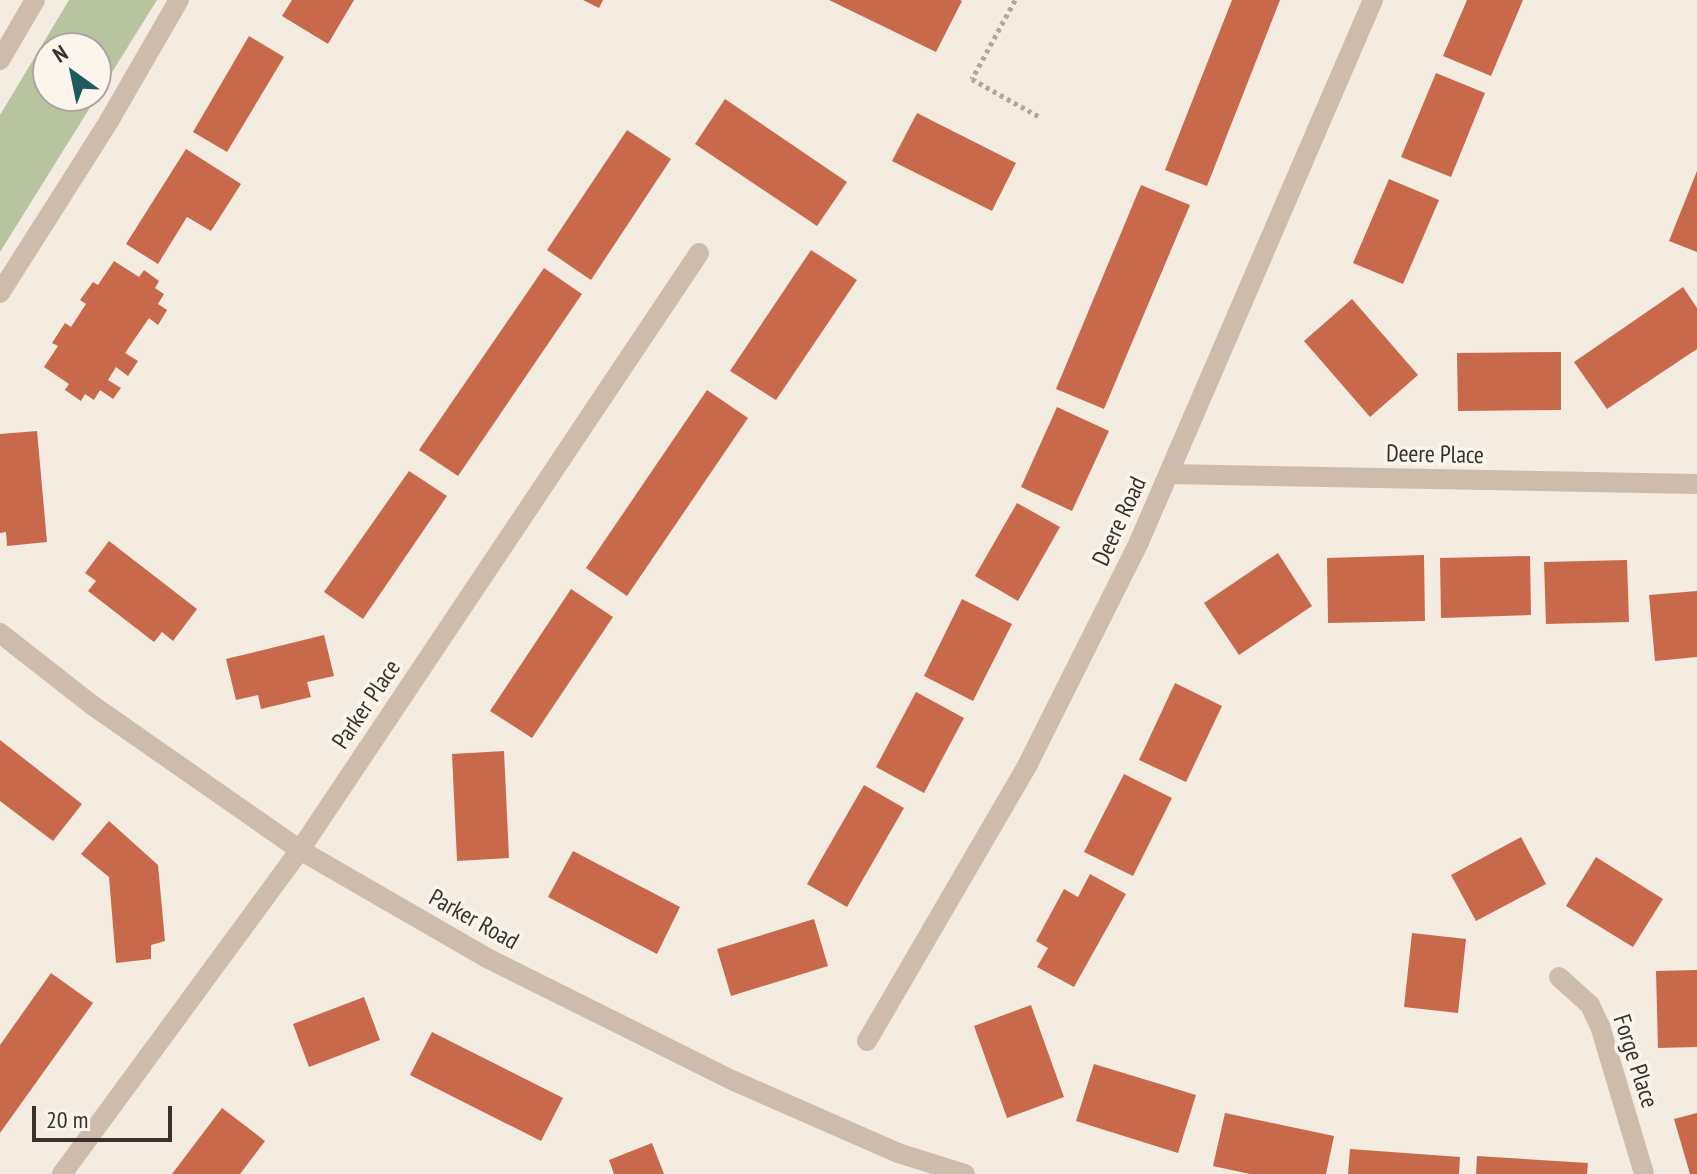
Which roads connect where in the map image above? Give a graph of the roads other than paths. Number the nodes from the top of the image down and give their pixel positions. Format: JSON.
{"nodes":[{"id":1,"x":35,"y":0,"type":"edge"},
{"id":2,"x":179,"y":0,"type":"edge"},
{"id":3,"x":1373,"y":0,"type":"edge"},
{"id":4,"x":0,"y":60,"type":"edge"},
{"id":5,"x":699,"y":253,"type":"dead end"},
{"id":6,"x":0,"y":293,"type":"edge"},
{"id":7,"x":1170,"y":474,"type":"junction"},
{"id":8,"x":1697,"y":484,"type":"edge"},
{"id":9,"x":0,"y":633,"type":"edge"},
{"id":10,"x":300,"y":850,"type":"junction"},
{"id":11,"x":1559,"y":977,"type":"dead end"},
{"id":12,"x":867,"y":1041,"type":"dead end"},
{"id":13,"x":62,"y":1174,"type":"edge"},
{"id":14,"x":965,"y":1174,"type":"edge"},
{"id":15,"x":1644,"y":1174,"type":"edge"}],
"edges":[{"from":1,"to":4,"type":"street"},
{"from":2,"to":6,"type":"street"},
{"from":3,"to":7,"type":"street","name":"Deere Road"},
{"from":5,"to":10,"type":"street","name":"Parker Place"},
{"from":7,"to":8,"type":"street","name":"Deere Place"},
{"from":7,"to":12,"type":"street","name":"Deere Road"},
{"from":9,"to":10,"type":"street","name":"Parker Road"},
{"from":10,"to":13,"type":"street","name":"Parker Place"},
{"from":10,"to":14,"type":"street","name":"Parker Road"},
{"from":11,"to":15,"type":"street","name":"Forge Place"}]}
